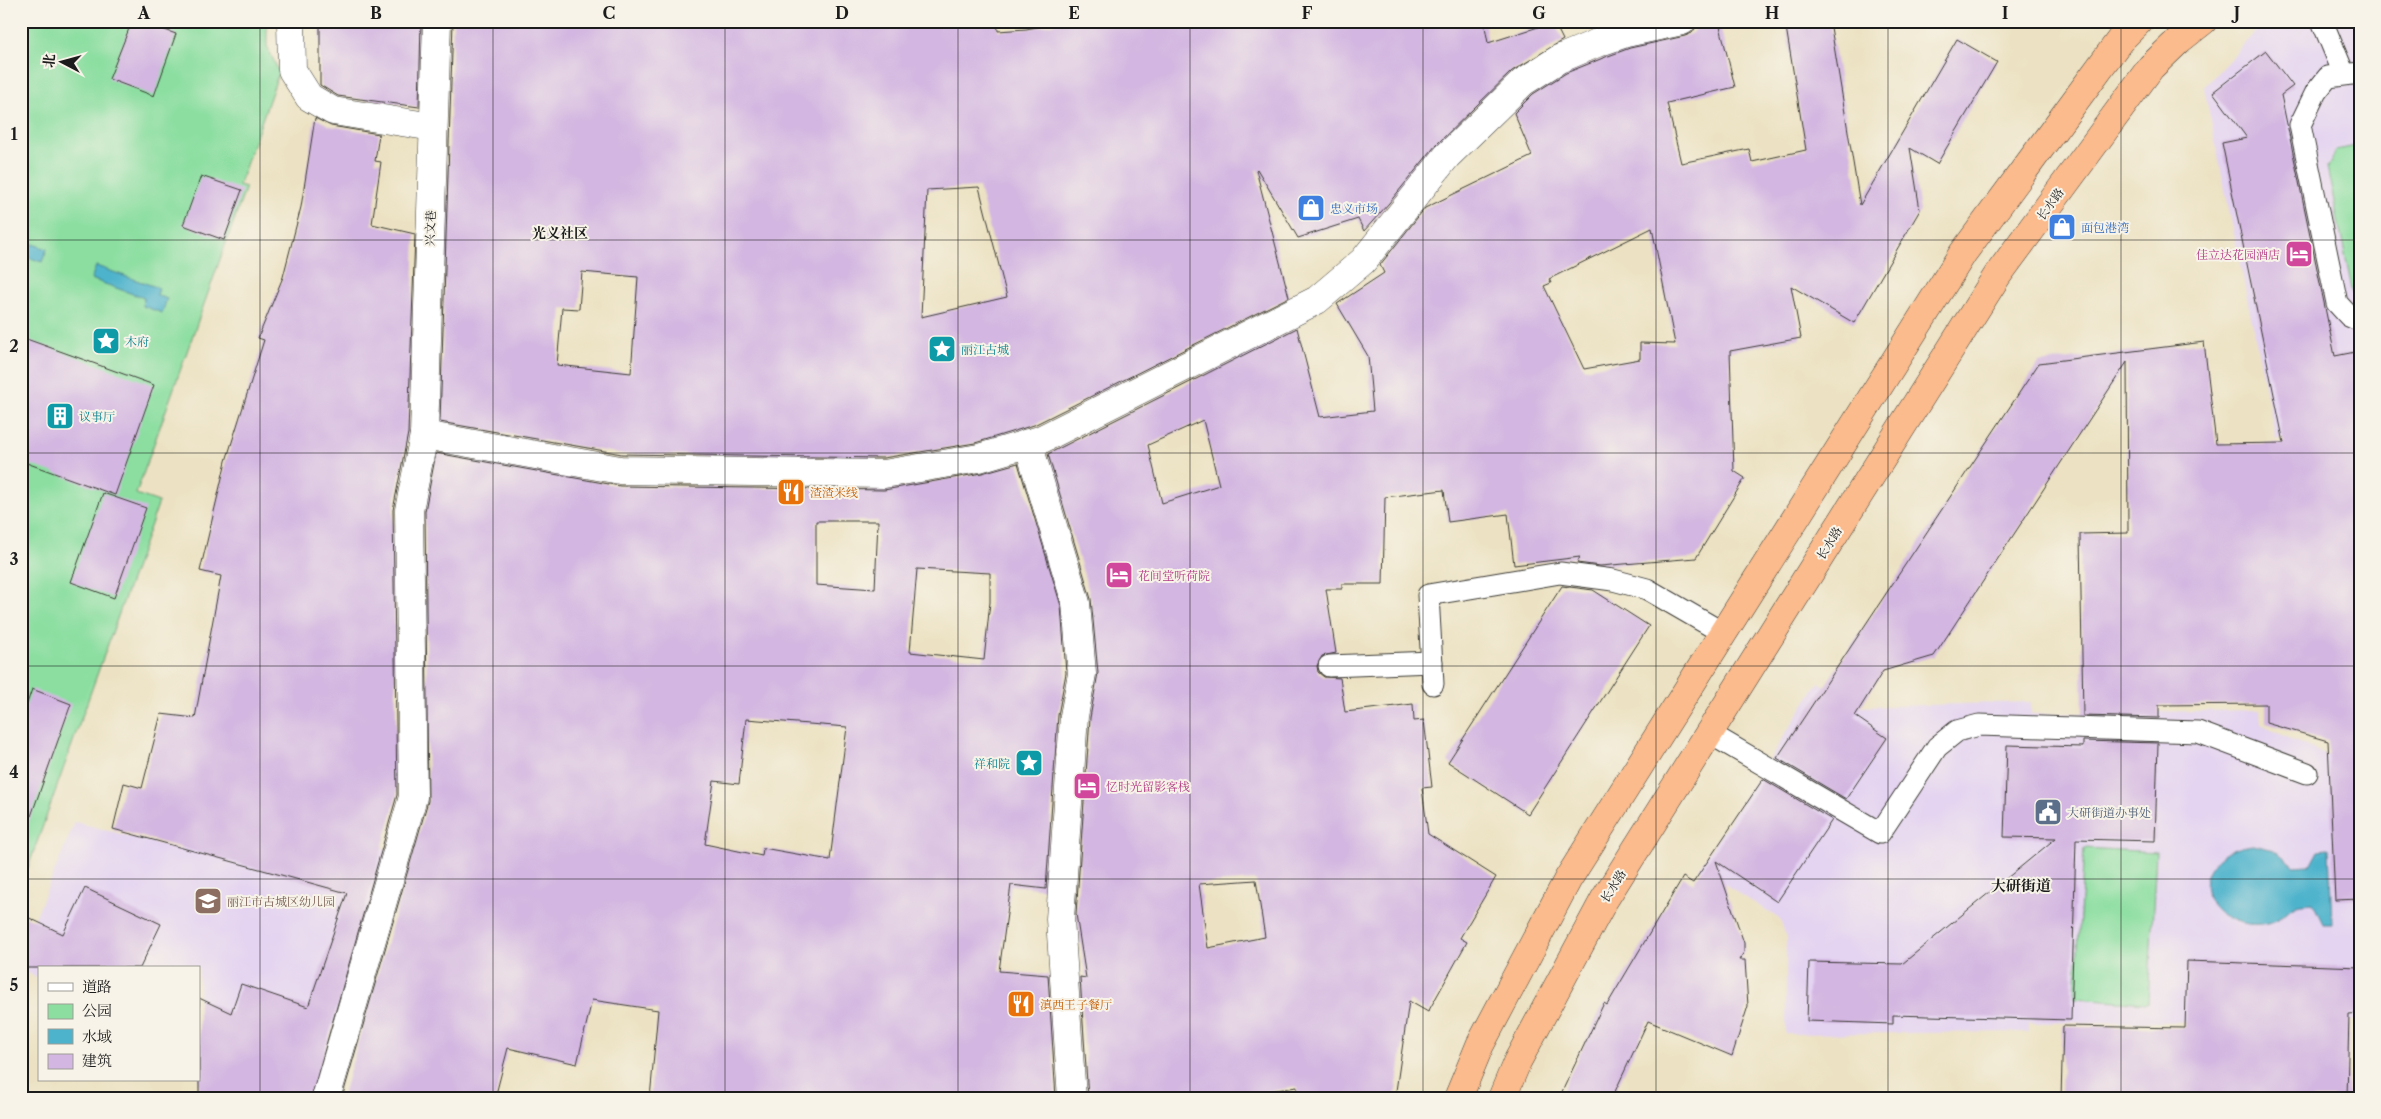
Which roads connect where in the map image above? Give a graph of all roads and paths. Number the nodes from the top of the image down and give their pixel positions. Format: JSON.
{"nodes":[{"id":1,"x":291,"y":21,"type":"edge"},
{"id":2,"x":437,"y":21,"type":"edge"},
{"id":3,"x":1682,"y":21,"type":"edge"},
{"id":4,"x":2140,"y":21,"type":"edge"},
{"id":5,"x":2203,"y":21,"type":"edge"},
{"id":6,"x":2322,"y":21,"type":"edge"},
{"id":7,"x":2352,"y":73,"type":"edge"},
{"id":8,"x":434,"y":127,"type":"junction"},
{"id":9,"x":2360,"y":321,"type":"edge"},
{"id":10,"x":424,"y":434,"type":"junction"},
{"id":11,"x":1028,"y":443,"type":"junction"},
{"id":12,"x":1723,"y":633,"type":"junction"},
{"id":13,"x":1432,"y":662,"type":"junction"},
{"id":14,"x":1330,"y":666,"type":"dead end"},
{"id":15,"x":1433,"y":684,"type":"dead end"},
{"id":16,"x":1709,"y":733,"type":"junction"},
{"id":17,"x":2307,"y":773,"type":"dead end"},
{"id":18,"x":326,"y":1098,"type":"edge"},
{"id":19,"x":1072,"y":1098,"type":"edge"},
{"id":20,"x":1458,"y":1098,"type":"edge"},
{"id":21,"x":1502,"y":1098,"type":"edge"}],
"edges":[{"from":1,"to":8,"type":"street"},
{"from":2,"to":8,"type":"street","name":"兴文巷"},
{"from":3,"to":11,"type":"street"},
{"from":4,"to":12,"type":"highway"},
{"from":5,"to":16,"type":"highway","name":"长水路"},
{"from":6,"to":7,"type":"lane"},
{"from":7,"to":9,"type":"lane"},
{"from":8,"to":10,"type":"street","name":"兴文巷"},
{"from":10,"to":11,"type":"street"},
{"from":10,"to":18,"type":"street","name":"兴文巷"},
{"from":11,"to":19,"type":"street"},
{"from":12,"to":13,"type":"lane"},
{"from":12,"to":20,"type":"highway"},
{"from":13,"to":14,"type":"lane"},
{"from":13,"to":15,"type":"lane"},
{"from":16,"to":17,"type":"lane"},
{"from":16,"to":21,"type":"highway","name":"长水路"}]}
